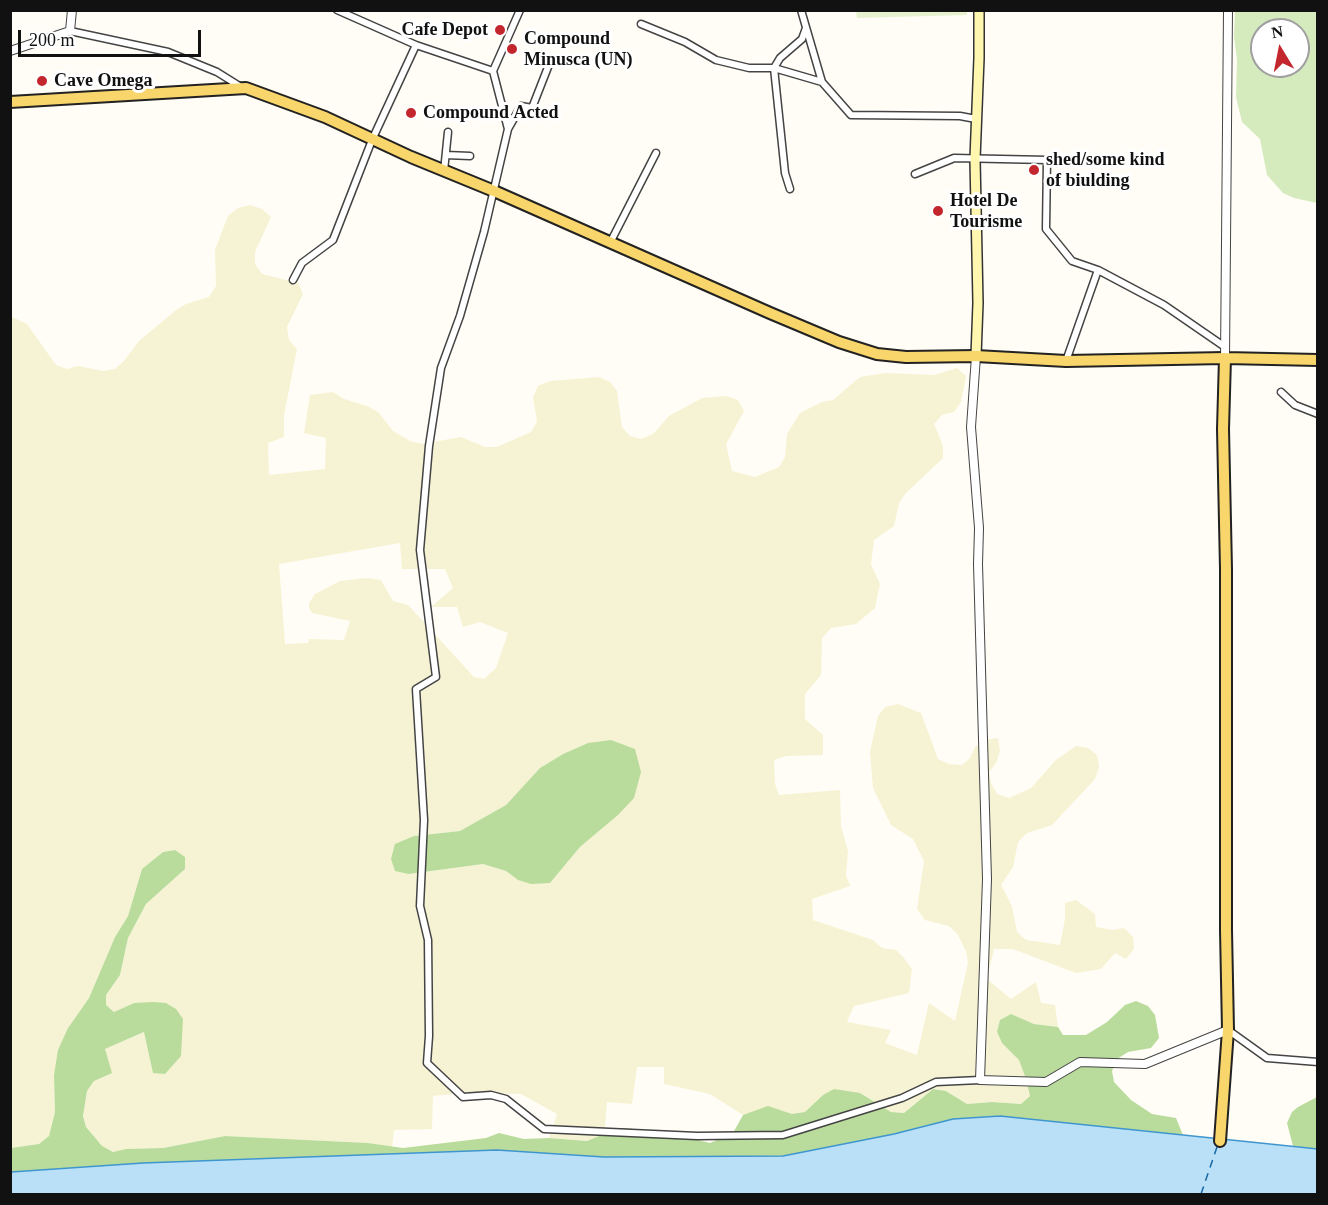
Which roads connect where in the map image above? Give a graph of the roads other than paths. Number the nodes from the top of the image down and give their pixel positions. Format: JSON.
{"nodes":[{"id":1,"x":72,"y":10,"type":"edge"},
{"id":2,"x":338,"y":10,"type":"edge"},
{"id":3,"x":520,"y":10,"type":"edge"},
{"id":4,"x":801,"y":10,"type":"edge"},
{"id":5,"x":979,"y":10,"type":"edge"},
{"id":6,"x":1228,"y":10,"type":"edge"},
{"id":7,"x":641,"y":24,"type":"dead end"},
{"id":8,"x":806,"y":28,"type":"junction"},
{"id":9,"x":70,"y":31,"type":"junction"},
{"id":10,"x":416,"y":45,"type":"junction"},
{"id":11,"x":10,"y":51,"type":"edge"},
{"id":12,"x":550,"y":62,"type":"dead end"},
{"id":13,"x":774,"y":68,"type":"junction"},
{"id":14,"x":493,"y":71,"type":"junction"},
{"id":15,"x":822,"y":82,"type":"junction"},
{"id":16,"x":241,"y":87,"type":"junction"},
{"id":17,"x":10,"y":102,"type":"edge"},
{"id":18,"x":976,"y":119,"type":"junction"},
{"id":19,"x":508,"y":129,"type":"junction"},
{"id":20,"x":448,"y":132,"type":"dead end"},
{"id":21,"x":372,"y":140,"type":"junction"},
{"id":22,"x":656,"y":153,"type":"dead end"},
{"id":23,"x":446,"y":155,"type":"junction"},
{"id":24,"x":470,"y":156,"type":"dead end"},
{"id":25,"x":952,"y":159,"type":"dead end"},
{"id":26,"x":975,"y":159,"type":"junction"},
{"id":27,"x":444,"y":171,"type":"junction"},
{"id":28,"x":789,"y":189,"type":"dead end"},
{"id":29,"x":494,"y":191,"type":"junction"},
{"id":30,"x":610,"y":243,"type":"junction"},
{"id":31,"x":1098,"y":270,"type":"junction"},
{"id":32,"x":292,"y":280,"type":"dead end"},
{"id":33,"x":1225,"y":353,"type":"junction"},
{"id":34,"x":976,"y":356,"type":"junction"},
{"id":35,"x":1317,"y":360,"type":"edge"},
{"id":36,"x":1066,"y":361,"type":"junction"},
{"id":37,"x":1281,"y":392,"type":"dead end"},
{"id":38,"x":1317,"y":414,"type":"edge"},
{"id":39,"x":1228,"y":1030,"type":"junction"},
{"id":40,"x":1317,"y":1062,"type":"edge"},
{"id":41,"x":980,"y":1080,"type":"junction"},
{"id":42,"x":1220,"y":1141,"type":"dead end"}],
"edges":[{"from":1,"to":9,"type":"street"},
{"from":2,"to":10,"type":"street"},
{"from":3,"to":14,"type":"street"},
{"from":4,"to":8,"type":"street"},
{"from":5,"to":18,"type":"main road"},
{"from":6,"to":33,"type":"street"},
{"from":7,"to":13,"type":"street"},
{"from":8,"to":13,"type":"street"},
{"from":8,"to":15,"type":"street"},
{"from":9,"to":11,"type":"street"},
{"from":9,"to":16,"type":"street"},
{"from":10,"to":14,"type":"street"},
{"from":10,"to":21,"type":"street"},
{"from":12,"to":19,"type":"street"},
{"from":13,"to":15,"type":"street"},
{"from":13,"to":28,"type":"street"},
{"from":14,"to":19,"type":"street"},
{"from":15,"to":18,"type":"street"},
{"from":16,"to":17,"type":"main road"},
{"from":16,"to":21,"type":"main road"},
{"from":18,"to":26,"type":"main road"},
{"from":19,"to":29,"type":"street"},
{"from":20,"to":23,"type":"street"},
{"from":21,"to":27,"type":"main road"},
{"from":21,"to":32,"type":"street"},
{"from":22,"to":30,"type":"street"},
{"from":23,"to":24,"type":"street"},
{"from":23,"to":27,"type":"street"},
{"from":25,"to":26,"type":"street"},
{"from":26,"to":31,"type":"street"},
{"from":26,"to":34,"type":"main road"},
{"from":27,"to":29,"type":"main road"},
{"from":29,"to":30,"type":"main road"},
{"from":29,"to":41,"type":"street"},
{"from":30,"to":34,"type":"main road"},
{"from":31,"to":33,"type":"street"},
{"from":31,"to":36,"type":"street"},
{"from":33,"to":35,"type":"main road"},
{"from":33,"to":36,"type":"main road"},
{"from":33,"to":39,"type":"main road"},
{"from":34,"to":36,"type":"main road"},
{"from":34,"to":41,"type":"street"},
{"from":37,"to":38,"type":"street"},
{"from":39,"to":40,"type":"street"},
{"from":39,"to":41,"type":"street"},
{"from":39,"to":42,"type":"main road"}]}
